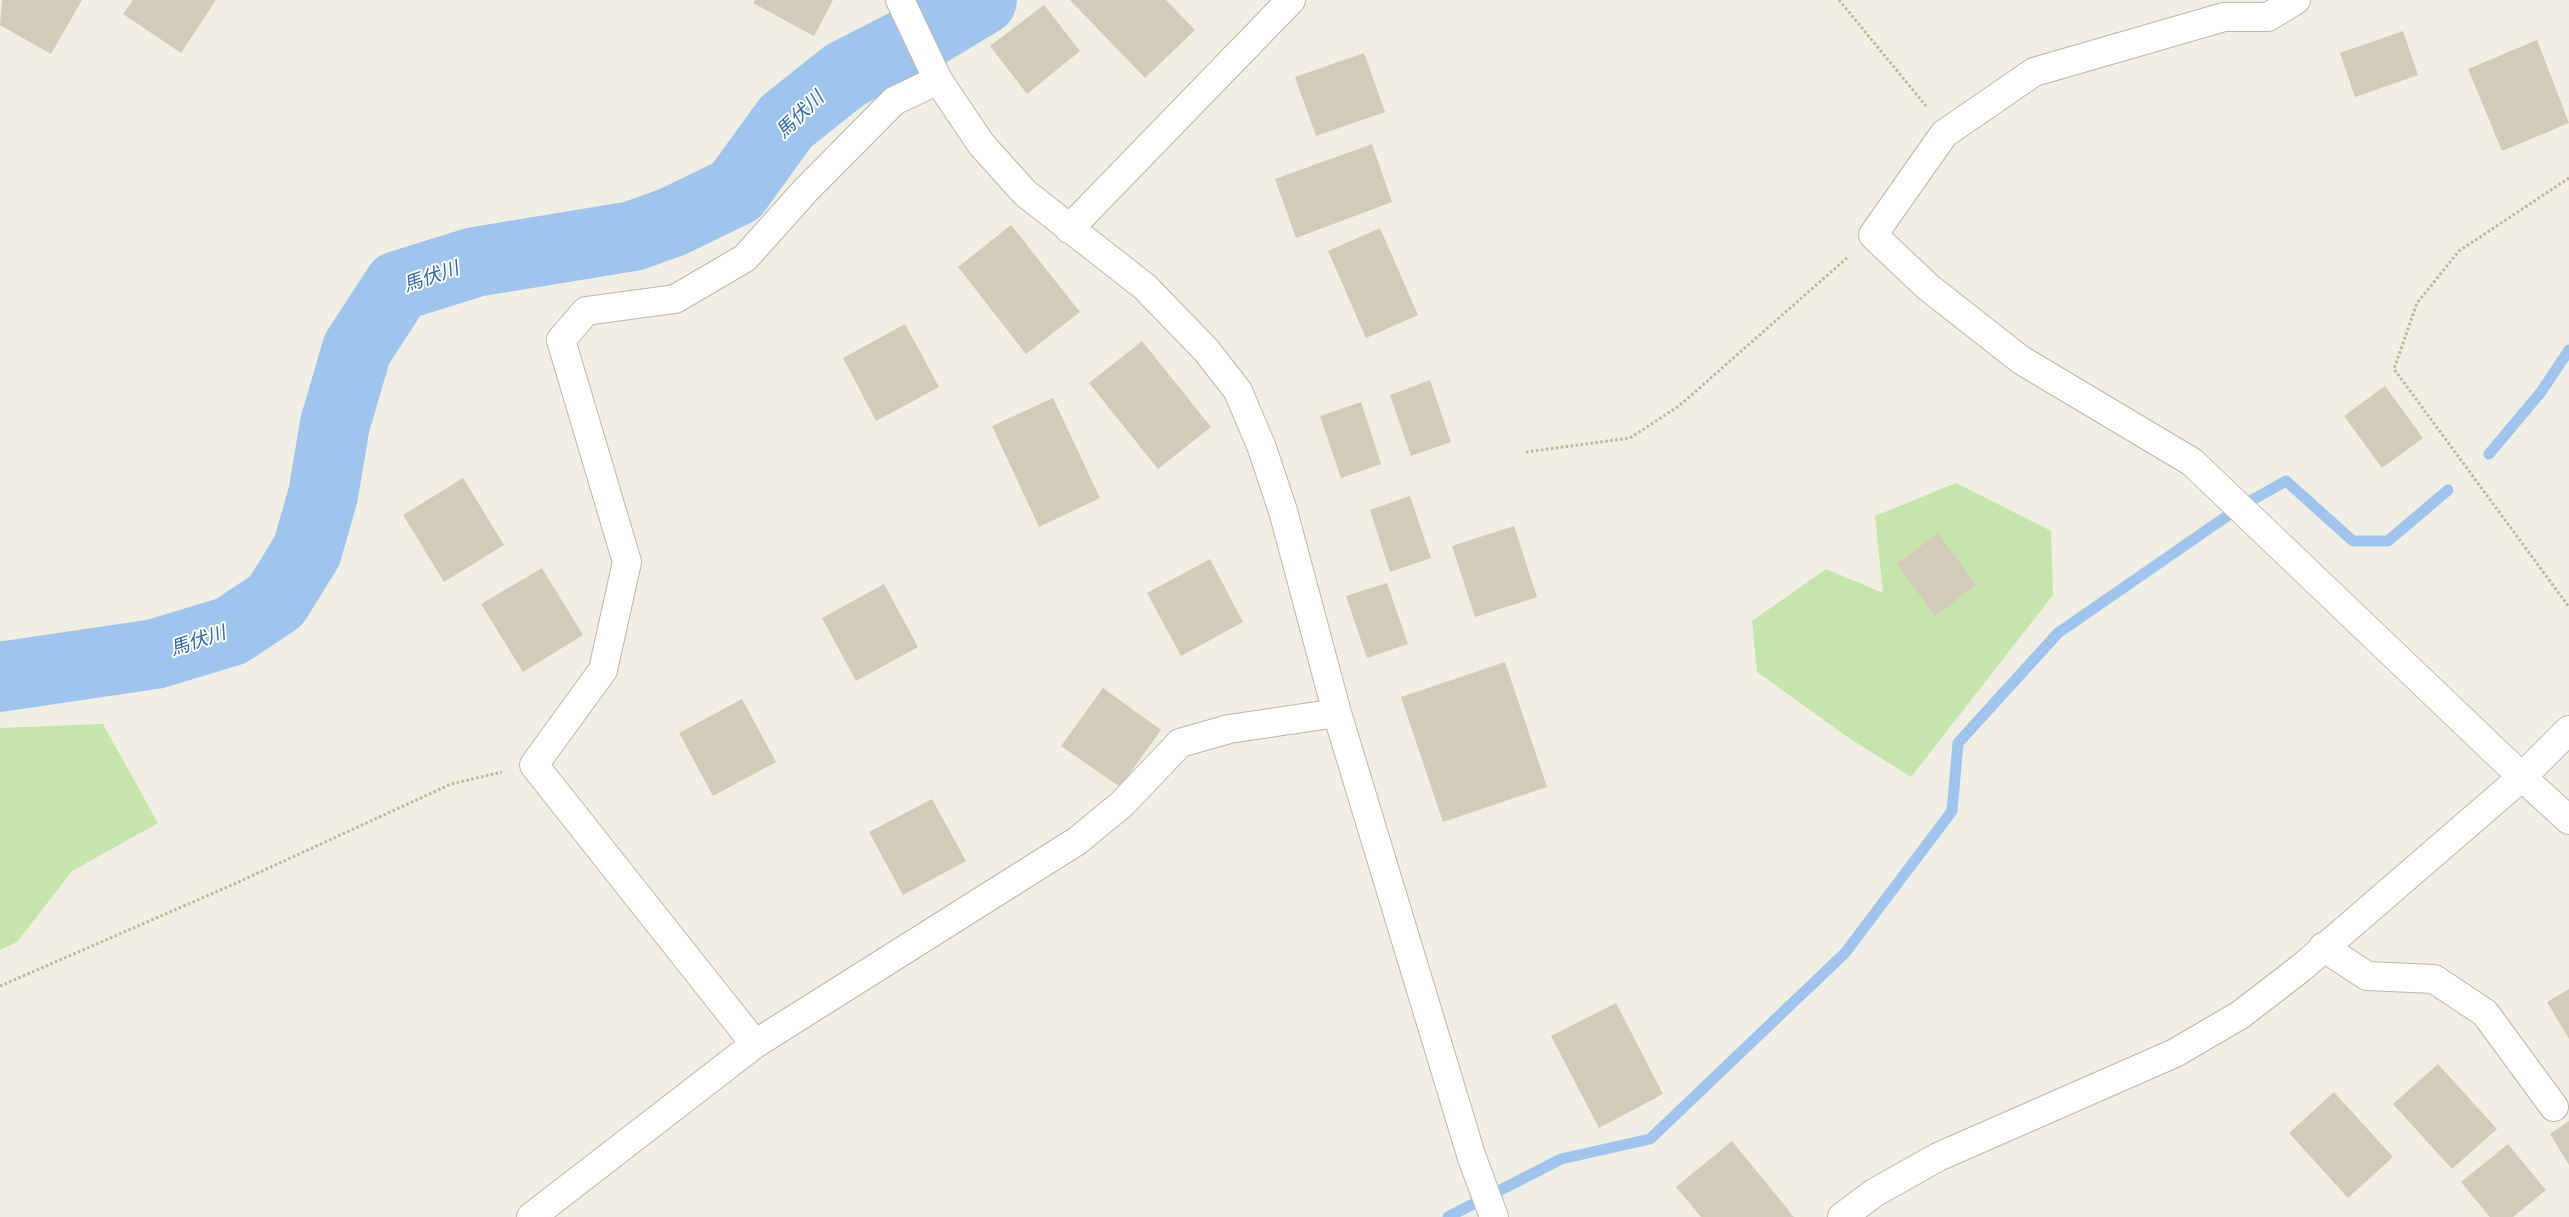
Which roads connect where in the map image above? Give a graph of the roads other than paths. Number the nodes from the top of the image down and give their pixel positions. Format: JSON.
{"nodes":[{"id":1,"x":1291,"y":0,"type":"edge"},
{"id":2,"x":2296,"y":0,"type":"edge"},
{"id":3,"x":906,"y":11,"type":"edge"},
{"id":4,"x":934,"y":72,"type":"junction"},
{"id":5,"x":1069,"y":229,"type":"junction"},
{"id":6,"x":1337,"y":713,"type":"junction"},
{"id":7,"x":2569,"y":730,"type":"edge"},
{"id":8,"x":2522,"y":777,"type":"junction"},
{"id":9,"x":2569,"y":820,"type":"edge"},
{"id":10,"x":2323,"y":947,"type":"junction"},
{"id":11,"x":755,"y":1044,"type":"junction"},
{"id":12,"x":2554,"y":1106,"type":"dead end"},
{"id":13,"x":531,"y":1217,"type":"edge"},
{"id":14,"x":1494,"y":1217,"type":"edge"},
{"id":15,"x":1842,"y":1217,"type":"edge"}],
"edges":[{"from":1,"to":5,"type":"street"},
{"from":2,"to":8,"type":"street"},
{"from":3,"to":4,"type":"street"},
{"from":4,"to":5,"type":"street"},
{"from":4,"to":11,"type":"street"},
{"from":5,"to":6,"type":"street"},
{"from":6,"to":11,"type":"street"},
{"from":6,"to":14,"type":"street"},
{"from":7,"to":8,"type":"street"},
{"from":8,"to":9,"type":"street"},
{"from":8,"to":10,"type":"street"},
{"from":10,"to":12,"type":"street"},
{"from":10,"to":15,"type":"street"},
{"from":11,"to":13,"type":"street"}]}
